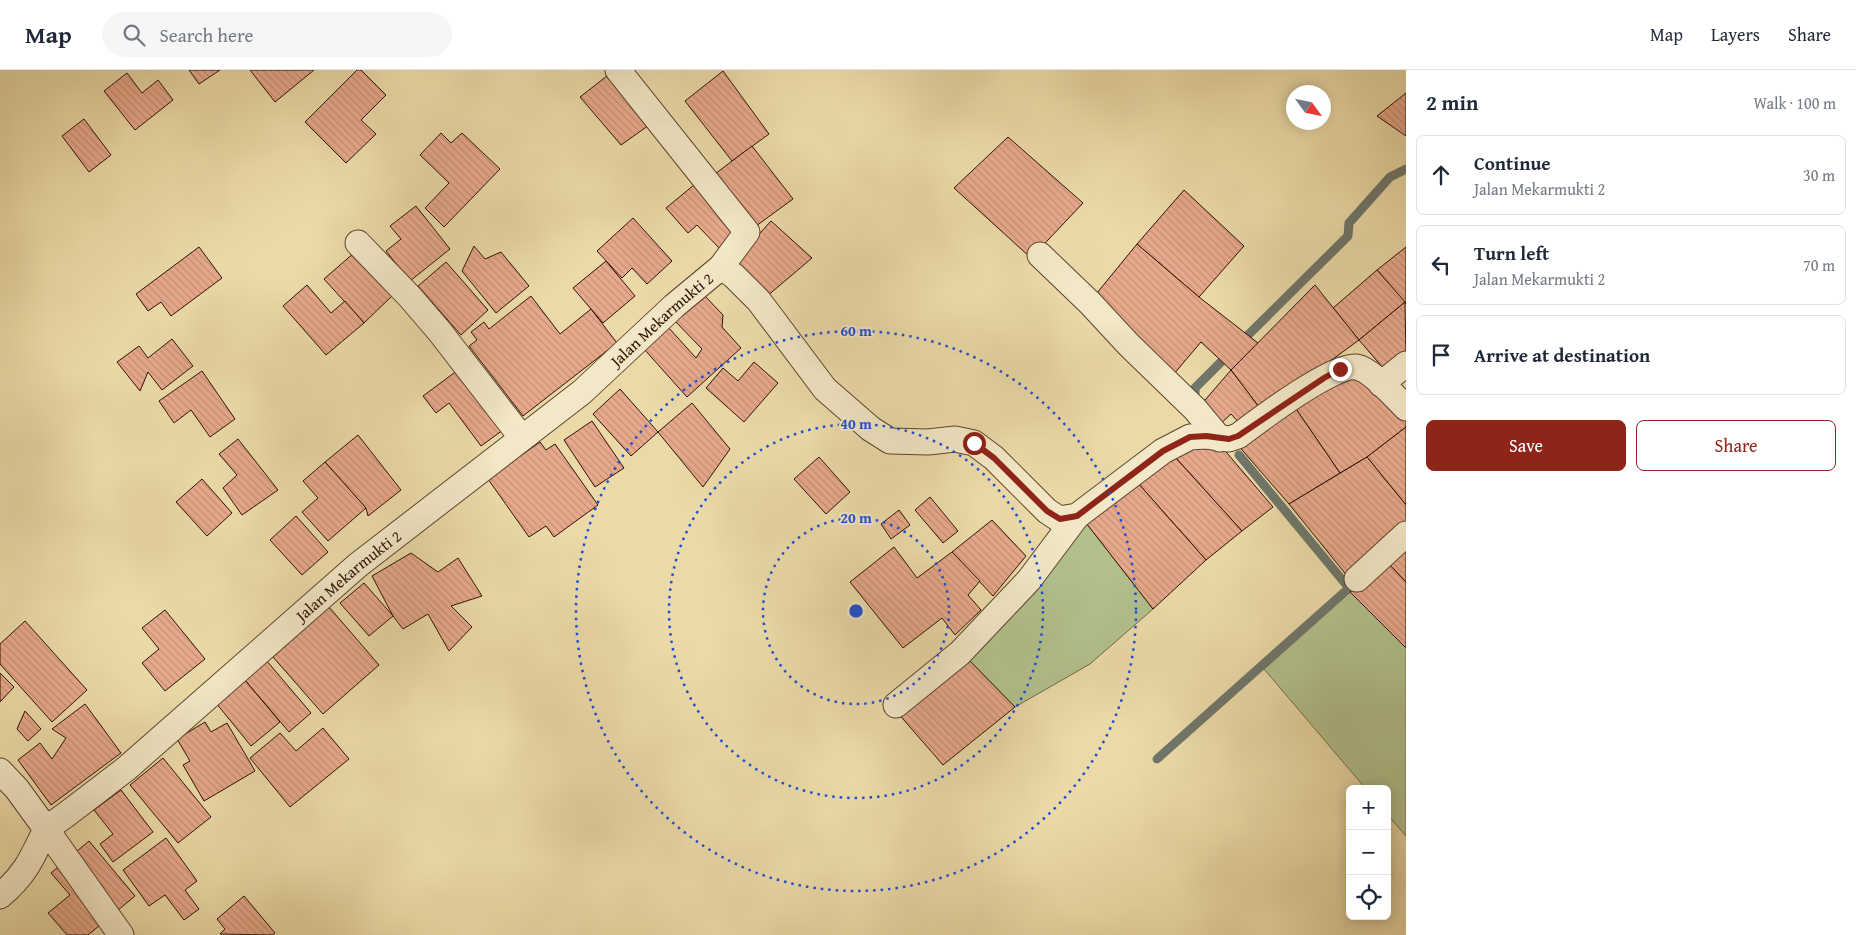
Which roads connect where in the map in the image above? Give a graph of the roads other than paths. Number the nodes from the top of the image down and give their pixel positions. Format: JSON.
{"nodes":[{"id":1,"x":618,"y":70,"type":"edge"},
{"id":2,"x":358,"y":243,"type":"dead end"},
{"id":3,"x":1040,"y":255,"type":"dead end"},
{"id":4,"x":721,"y":267,"type":"junction"},
{"id":5,"x":1406,"y":364,"type":"edge"},
{"id":6,"x":1381,"y":384,"type":"junction"},
{"id":7,"x":1406,"y":408,"type":"edge"},
{"id":8,"x":522,"y":438,"type":"junction"},
{"id":9,"x":1220,"y":439,"type":"junction"},
{"id":10,"x":1077,"y":516,"type":"junction"},
{"id":11,"x":1406,"y":534,"type":"edge"},
{"id":12,"x":1357,"y":579,"type":"dead end"},
{"id":13,"x":896,"y":705,"type":"dead end"},
{"id":14,"x":0,"y":771,"type":"edge"},
{"id":15,"x":46,"y":828,"type":"junction"},
{"id":16,"x":0,"y":896,"type":"edge"},
{"id":17,"x":120,"y":935,"type":"edge"}],
"edges":[{"from":1,"to":4,"type":"street"},
{"from":2,"to":8,"type":"street"},
{"from":3,"to":9,"type":"street"},
{"from":4,"to":8,"type":"street","name":"Jalan Mekarmukti 2"},
{"from":4,"to":10,"type":"street","name":"Jalan Mekarmukti 2"},
{"from":5,"to":6,"type":"street"},
{"from":6,"to":7,"type":"street"},
{"from":6,"to":9,"type":"street"},
{"from":8,"to":15,"type":"street","name":"Jalan Mekarmukti 2"},
{"from":9,"to":10,"type":"street"},
{"from":10,"to":13,"type":"street"},
{"from":11,"to":12,"type":"street"},
{"from":14,"to":15,"type":"street"},
{"from":15,"to":16,"type":"street"},
{"from":15,"to":17,"type":"street"}]}
